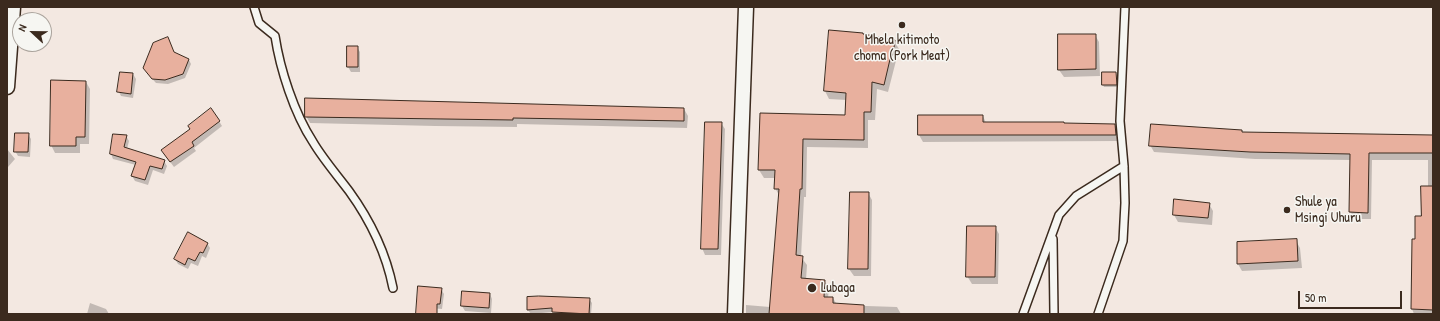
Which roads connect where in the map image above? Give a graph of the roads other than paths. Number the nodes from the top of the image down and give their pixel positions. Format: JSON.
{"nodes":[{"id":1,"x":13,"y":7,"type":"edge"},
{"id":2,"x":254,"y":7,"type":"edge"},
{"id":3,"x":746,"y":7,"type":"edge"},
{"id":4,"x":1125,"y":7,"type":"edge"},
{"id":5,"x":7,"y":86,"type":"edge"},
{"id":6,"x":1124,"y":166,"type":"junction"},
{"id":7,"x":1053,"y":235,"type":"junction"},
{"id":8,"x":393,"y":288,"type":"dead end"},
{"id":9,"x":734,"y":314,"type":"edge"},
{"id":10,"x":1023,"y":314,"type":"edge"},
{"id":11,"x":1054,"y":314,"type":"edge"},
{"id":12,"x":1098,"y":314,"type":"edge"}],
"edges":[{"from":1,"to":5,"type":"street"},
{"from":2,"to":8,"type":"lane"},
{"from":3,"to":9,"type":"street"},
{"from":4,"to":6,"type":"lane"},
{"from":6,"to":7,"type":"lane"},
{"from":6,"to":12,"type":"lane"},
{"from":7,"to":10,"type":"lane"},
{"from":7,"to":11,"type":"lane"}]}
